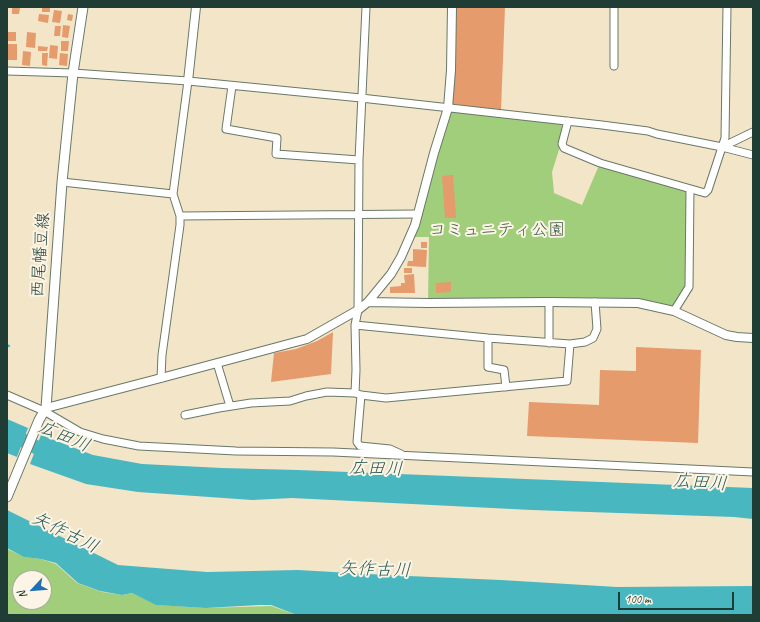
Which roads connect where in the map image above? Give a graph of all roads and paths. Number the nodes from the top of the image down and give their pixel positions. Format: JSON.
{"nodes":[{"id":1,"x":83,"y":7,"type":"edge"},
{"id":2,"x":196,"y":7,"type":"edge"},
{"id":3,"x":366,"y":7,"type":"edge"},
{"id":4,"x":452,"y":7,"type":"edge"},
{"id":5,"x":614,"y":7,"type":"edge"},
{"id":6,"x":727,"y":7,"type":"edge"},
{"id":7,"x":614,"y":66,"type":"dead end"},
{"id":8,"x":7,"y":72,"type":"edge"},
{"id":9,"x":73,"y":72,"type":"junction"},
{"id":10,"x":188,"y":81,"type":"junction"},
{"id":11,"x":232,"y":86,"type":"junction"},
{"id":12,"x":361,"y":98,"type":"junction"},
{"id":13,"x":448,"y":108,"type":"junction"},
{"id":14,"x":568,"y":121,"type":"junction"},
{"id":15,"x":753,"y":132,"type":"edge"},
{"id":16,"x":722,"y":147,"type":"junction"},
{"id":17,"x":753,"y":156,"type":"edge"},
{"id":18,"x":359,"y":160,"type":"junction"},
{"id":19,"x":62,"y":182,"type":"junction"},
{"id":20,"x":690,"y":189,"type":"junction"},
{"id":21,"x":174,"y":194,"type":"junction"},
{"id":22,"x":359,"y":214,"type":"junction"},
{"id":23,"x":418,"y":214,"type":"junction"},
{"id":24,"x":180,"y":216,"type":"junction"},
{"id":25,"x":368,"y":302,"type":"junction"},
{"id":26,"x":549,"y":302,"type":"junction"},
{"id":27,"x":595,"y":302,"type":"junction"},
{"id":28,"x":358,"y":310,"type":"junction"},
{"id":29,"x":674,"y":311,"type":"junction"},
{"id":30,"x":355,"y":326,"type":"junction"},
{"id":31,"x":488,"y":338,"type":"junction"},
{"id":32,"x":753,"y":338,"type":"edge"},
{"id":33,"x":549,"y":343,"type":"junction"},
{"id":34,"x":570,"y":344,"type":"junction"},
{"id":35,"x":217,"y":363,"type":"junction"},
{"id":36,"x":161,"y":378,"type":"junction"},
{"id":37,"x":506,"y":387,"type":"junction"},
{"id":38,"x":7,"y":394,"type":"edge"},
{"id":39,"x":358,"y":394,"type":"junction"},
{"id":40,"x":230,"y":406,"type":"junction"},
{"id":41,"x":45,"y":409,"type":"junction"},
{"id":42,"x":185,"y":415,"type":"dead end"},
{"id":43,"x":405,"y":456,"type":"junction"},
{"id":44,"x":753,"y":472,"type":"edge"},
{"id":45,"x":7,"y":497,"type":"edge"}],
"edges":[{"from":1,"to":9,"type":"main road","name":"西尾幡豆線"},
{"from":2,"to":10,"type":"street"},
{"from":3,"to":12,"type":"street"},
{"from":4,"to":13,"type":"street"},
{"from":5,"to":7,"type":"street"},
{"from":6,"to":16,"type":"street"},
{"from":8,"to":9,"type":"street"},
{"from":9,"to":10,"type":"street"},
{"from":9,"to":19,"type":"main road","name":"西尾幡豆線"},
{"from":10,"to":11,"type":"street"},
{"from":10,"to":21,"type":"street"},
{"from":11,"to":12,"type":"street"},
{"from":11,"to":18,"type":"street"},
{"from":12,"to":13,"type":"street"},
{"from":12,"to":18,"type":"street"},
{"from":13,"to":14,"type":"street"},
{"from":13,"to":23,"type":"street"},
{"from":14,"to":16,"type":"street"},
{"from":14,"to":20,"type":"street"},
{"from":15,"to":16,"type":"street"},
{"from":16,"to":17,"type":"street"},
{"from":16,"to":20,"type":"street"},
{"from":18,"to":22,"type":"street"},
{"from":19,"to":21,"type":"street"},
{"from":19,"to":41,"type":"main road","name":"西尾幡豆線"},
{"from":20,"to":29,"type":"street"},
{"from":21,"to":24,"type":"street"},
{"from":22,"to":23,"type":"street"},
{"from":22,"to":24,"type":"street"},
{"from":22,"to":28,"type":"street"},
{"from":23,"to":25,"type":"street"},
{"from":24,"to":36,"type":"street"},
{"from":25,"to":26,"type":"street"},
{"from":25,"to":28,"type":"street"},
{"from":26,"to":27,"type":"street"},
{"from":26,"to":33,"type":"street"},
{"from":27,"to":29,"type":"street"},
{"from":27,"to":34,"type":"street"},
{"from":28,"to":30,"type":"street"},
{"from":28,"to":35,"type":"street"},
{"from":29,"to":32,"type":"street"},
{"from":30,"to":31,"type":"street"},
{"from":30,"to":39,"type":"street"},
{"from":31,"to":33,"type":"street"},
{"from":31,"to":37,"type":"street"},
{"from":33,"to":34,"type":"street"},
{"from":34,"to":37,"type":"street"},
{"from":35,"to":36,"type":"street"},
{"from":35,"to":40,"type":"street"},
{"from":36,"to":41,"type":"street"},
{"from":37,"to":39,"type":"street"},
{"from":38,"to":41,"type":"street"},
{"from":39,"to":40,"type":"street"},
{"from":39,"to":43,"type":"street"},
{"from":40,"to":42,"type":"street"},
{"from":41,"to":43,"type":"street"},
{"from":41,"to":45,"type":"main road","name":"西尾幡豆線"},
{"from":43,"to":44,"type":"street"}]}
